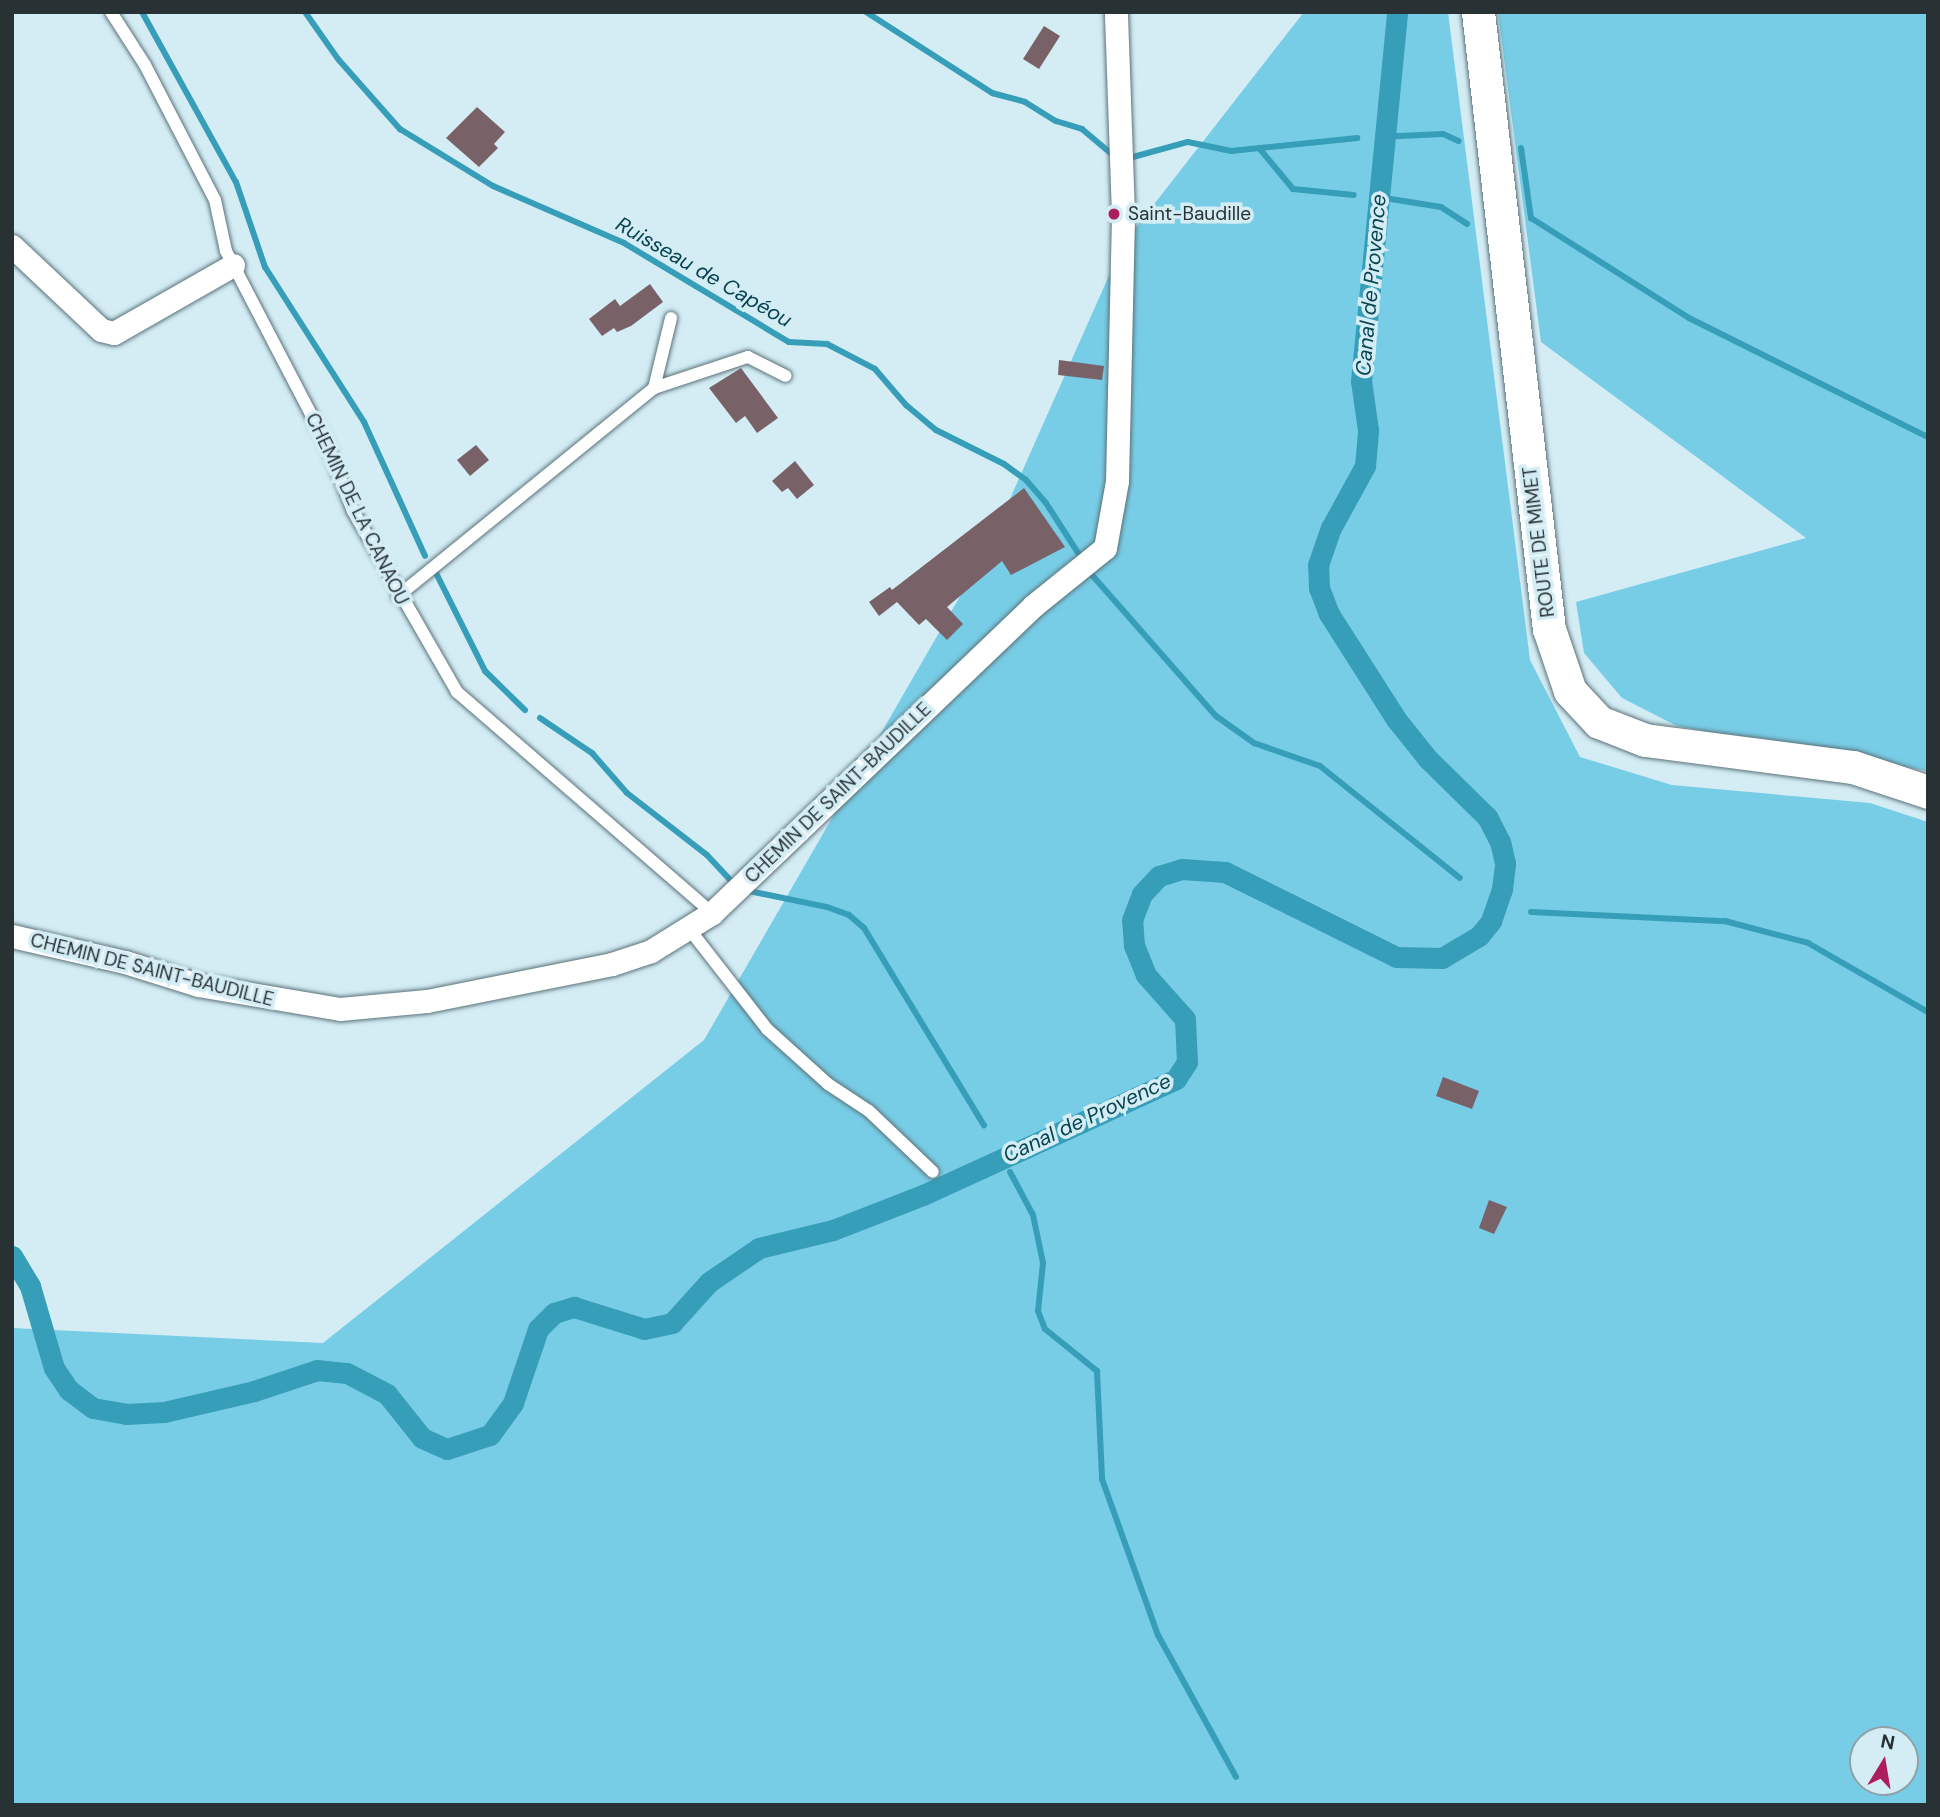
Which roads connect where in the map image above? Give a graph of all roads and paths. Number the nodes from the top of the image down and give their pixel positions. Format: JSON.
{"nodes":[{"id":1,"x":111,"y":12,"type":"edge"},
{"id":2,"x":1116,"y":12,"type":"edge"},
{"id":3,"x":1478,"y":12,"type":"edge"},
{"id":4,"x":12,"y":246,"type":"edge"},
{"id":5,"x":233,"y":265,"type":"junction"},
{"id":6,"x":671,"y":318,"type":"dead end"},
{"id":7,"x":786,"y":376,"type":"dead end"},
{"id":8,"x":653,"y":388,"type":"junction"},
{"id":9,"x":398,"y":596,"type":"junction"},
{"id":10,"x":1928,"y":792,"type":"edge"},
{"id":11,"x":712,"y":914,"type":"junction"},
{"id":12,"x":690,"y":930,"type":"junction"},
{"id":13,"x":12,"y":936,"type":"edge"},
{"id":14,"x":933,"y":1172,"type":"dead end"}],
"edges":[{"from":1,"to":5,"type":"lane","name":"CHEMIN DE LA CANAOU"},
{"from":2,"to":11,"type":"street","name":"CHEMIN DE SAINT-BAUDILLE"},
{"from":3,"to":10,"type":"street","name":"ROUTE DE MIMET"},
{"from":4,"to":5,"type":"street"},
{"from":5,"to":9,"type":"lane","name":"CHEMIN DE LA CANAOU"},
{"from":6,"to":8,"type":"lane"},
{"from":7,"to":8,"type":"lane"},
{"from":8,"to":9,"type":"lane"},
{"from":9,"to":11,"type":"lane","name":"CHEMIN DE LA CANAOU"},
{"from":11,"to":12,"type":"street","name":"CHEMIN DE SAINT-BAUDILLE"},
{"from":12,"to":13,"type":"street","name":"CHEMIN DE SAINT-BAUDILLE"},
{"from":12,"to":14,"type":"lane"}]}
